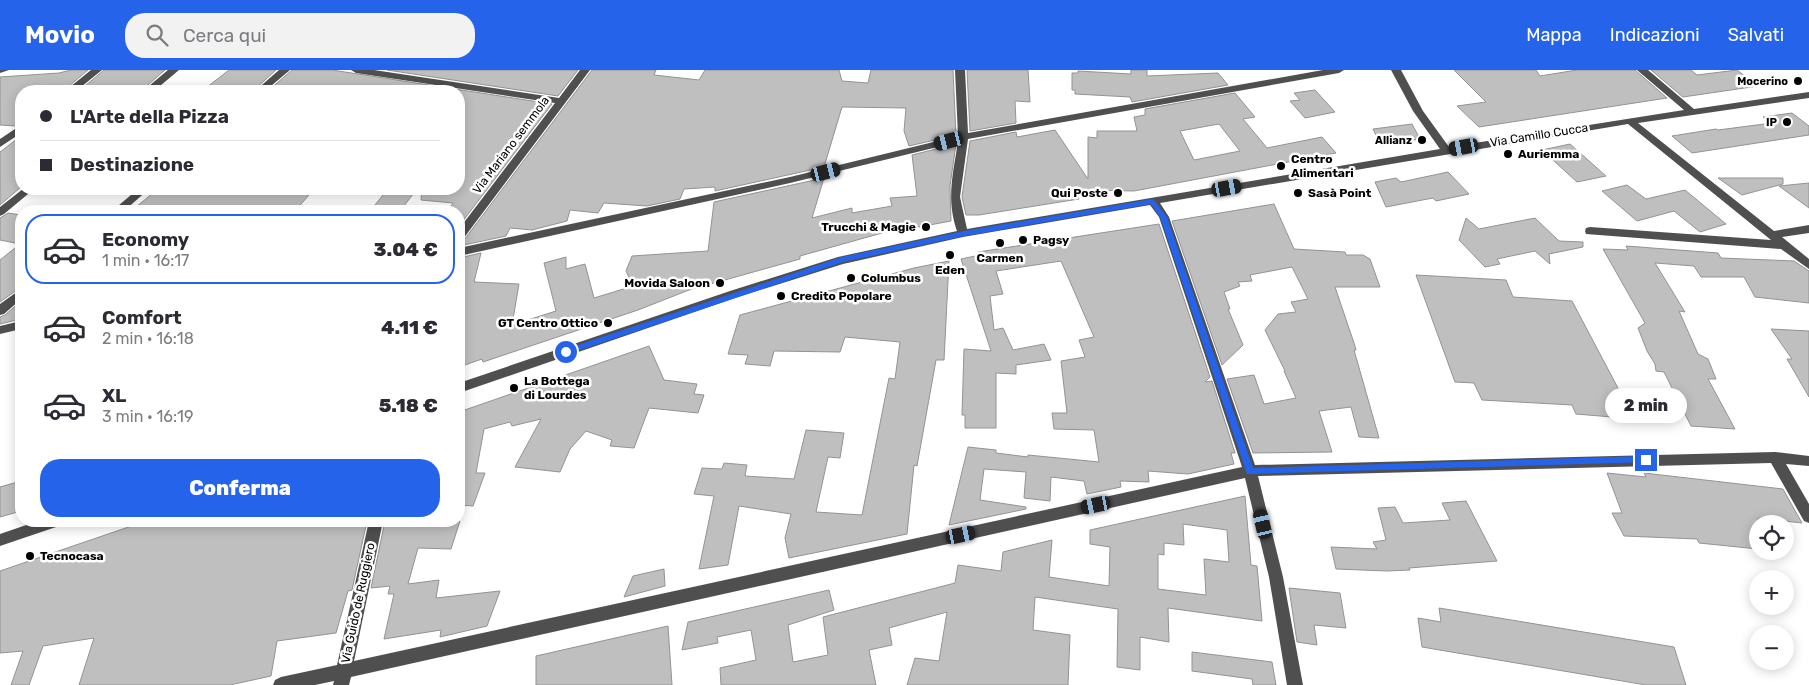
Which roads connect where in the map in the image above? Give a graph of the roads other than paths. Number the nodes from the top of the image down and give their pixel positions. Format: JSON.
{"nodes":[{"id":1,"x":0,"y":70,"type":"edge"},
{"id":2,"x":4,"y":70,"type":"edge"},
{"id":3,"x":97,"y":70,"type":"edge"},
{"id":4,"x":174,"y":70,"type":"edge"},
{"id":5,"x":285,"y":70,"type":"edge"},
{"id":6,"x":356,"y":70,"type":"edge"},
{"id":7,"x":584,"y":70,"type":"edge"},
{"id":8,"x":960,"y":70,"type":"edge"},
{"id":9,"x":1339,"y":70,"type":"edge"},
{"id":10,"x":1396,"y":70,"type":"edge"},
{"id":11,"x":1642,"y":70,"type":"edge"},
{"id":12,"x":78,"y":85,"type":"edge"},
{"id":13,"x":155,"y":85,"type":"edge"},
{"id":14,"x":267,"y":85,"type":"edge"},
{"id":15,"x":454,"y":85,"type":"edge"},
{"id":16,"x":465,"y":87,"type":"edge"},
{"id":17,"x":1809,"y":95,"type":"edge"},
{"id":18,"x":559,"y":101,"type":"junction"},
{"id":19,"x":1692,"y":112,"type":"junction"},
{"id":20,"x":1630,"y":121,"type":"junction"},
{"id":21,"x":15,"y":133,"type":"edge"},
{"id":22,"x":964,"y":138,"type":"junction"},
{"id":23,"x":0,"y":144,"type":"edge"},
{"id":24,"x":1446,"y":150,"type":"junction"},
{"id":25,"x":21,"y":195,"type":"edge"},
{"id":26,"x":137,"y":195,"type":"edge"},
{"id":27,"x":1153,"y":201,"type":"junction"},
{"id":28,"x":124,"y":205,"type":"edge"},
{"id":29,"x":0,"y":212,"type":"edge"},
{"id":30,"x":465,"y":228,"type":"edge"},
{"id":31,"x":1809,"y":229,"type":"edge"},
{"id":32,"x":1590,"y":231,"type":"dead end"},
{"id":33,"x":964,"y":233,"type":"junction"},
{"id":34,"x":1773,"y":235,"type":"junction"},
{"id":35,"x":1784,"y":245,"type":"junction"},
{"id":36,"x":465,"y":251,"type":"edge"},
{"id":37,"x":1809,"y":265,"type":"edge"},
{"id":38,"x":15,"y":298,"type":"edge"},
{"id":39,"x":0,"y":311,"type":"edge"},
{"id":40,"x":15,"y":326,"type":"edge"},
{"id":41,"x":0,"y":330,"type":"edge"},
{"id":42,"x":465,"y":386,"type":"edge"},
{"id":43,"x":1775,"y":457,"type":"junction"},
{"id":44,"x":1809,"y":461,"type":"edge"},
{"id":45,"x":1250,"y":471,"type":"junction"},
{"id":46,"x":1809,"y":517,"type":"edge"},
{"id":47,"x":40,"y":527,"type":"edge"},
{"id":48,"x":375,"y":527,"type":"edge"},
{"id":49,"x":0,"y":540,"type":"edge"},
{"id":50,"x":342,"y":678,"type":"edge"},
{"id":51,"x":281,"y":685,"type":"edge"},
{"id":52,"x":1295,"y":685,"type":"edge"}],
"edges":[{"from":1,"to":2,"type":"street"},
{"from":3,"to":12,"type":"street"},
{"from":4,"to":13,"type":"street"},
{"from":5,"to":14,"type":"street"},
{"from":6,"to":15,"type":"street"},
{"from":7,"to":18,"type":"street","name":"Via Mariano semmola"},
{"from":8,"to":22,"type":"street"},
{"from":9,"to":22,"type":"street"},
{"from":10,"to":24,"type":"street"},
{"from":11,"to":19,"type":"street"},
{"from":16,"to":18,"type":"street"},
{"from":17,"to":19,"type":"street","name":"Via Camillo Cucca"},
{"from":18,"to":30,"type":"street","name":"Via Mariano semmola"},
{"from":19,"to":20,"type":"street","name":"Via Camillo Cucca"},
{"from":20,"to":24,"type":"street","name":"Via Camillo Cucca"},
{"from":20,"to":34,"type":"street"},
{"from":21,"to":23,"type":"street"},
{"from":22,"to":33,"type":"street"},
{"from":22,"to":36,"type":"street"},
{"from":24,"to":27,"type":"street","name":"Via Camillo Cucca"},
{"from":25,"to":29,"type":"street"},
{"from":26,"to":28,"type":"street"},
{"from":27,"to":33,"type":"street","name":"Via Camillo Cucca"},
{"from":27,"to":45,"type":"street"},
{"from":31,"to":34,"type":"street"},
{"from":32,"to":35,"type":"street"},
{"from":33,"to":42,"type":"street","name":"Via Camillo Cucca"},
{"from":34,"to":35,"type":"street"},
{"from":35,"to":37,"type":"street"},
{"from":38,"to":39,"type":"street"},
{"from":40,"to":41,"type":"street"},
{"from":43,"to":44,"type":"street"},
{"from":43,"to":45,"type":"street"},
{"from":43,"to":46,"type":"street"},
{"from":45,"to":50,"type":"street"},
{"from":45,"to":52,"type":"street"},
{"from":47,"to":49,"type":"street"},
{"from":48,"to":50,"type":"street","name":"Via Guido de Ruggiero"},
{"from":50,"to":51,"type":"street"}]}
